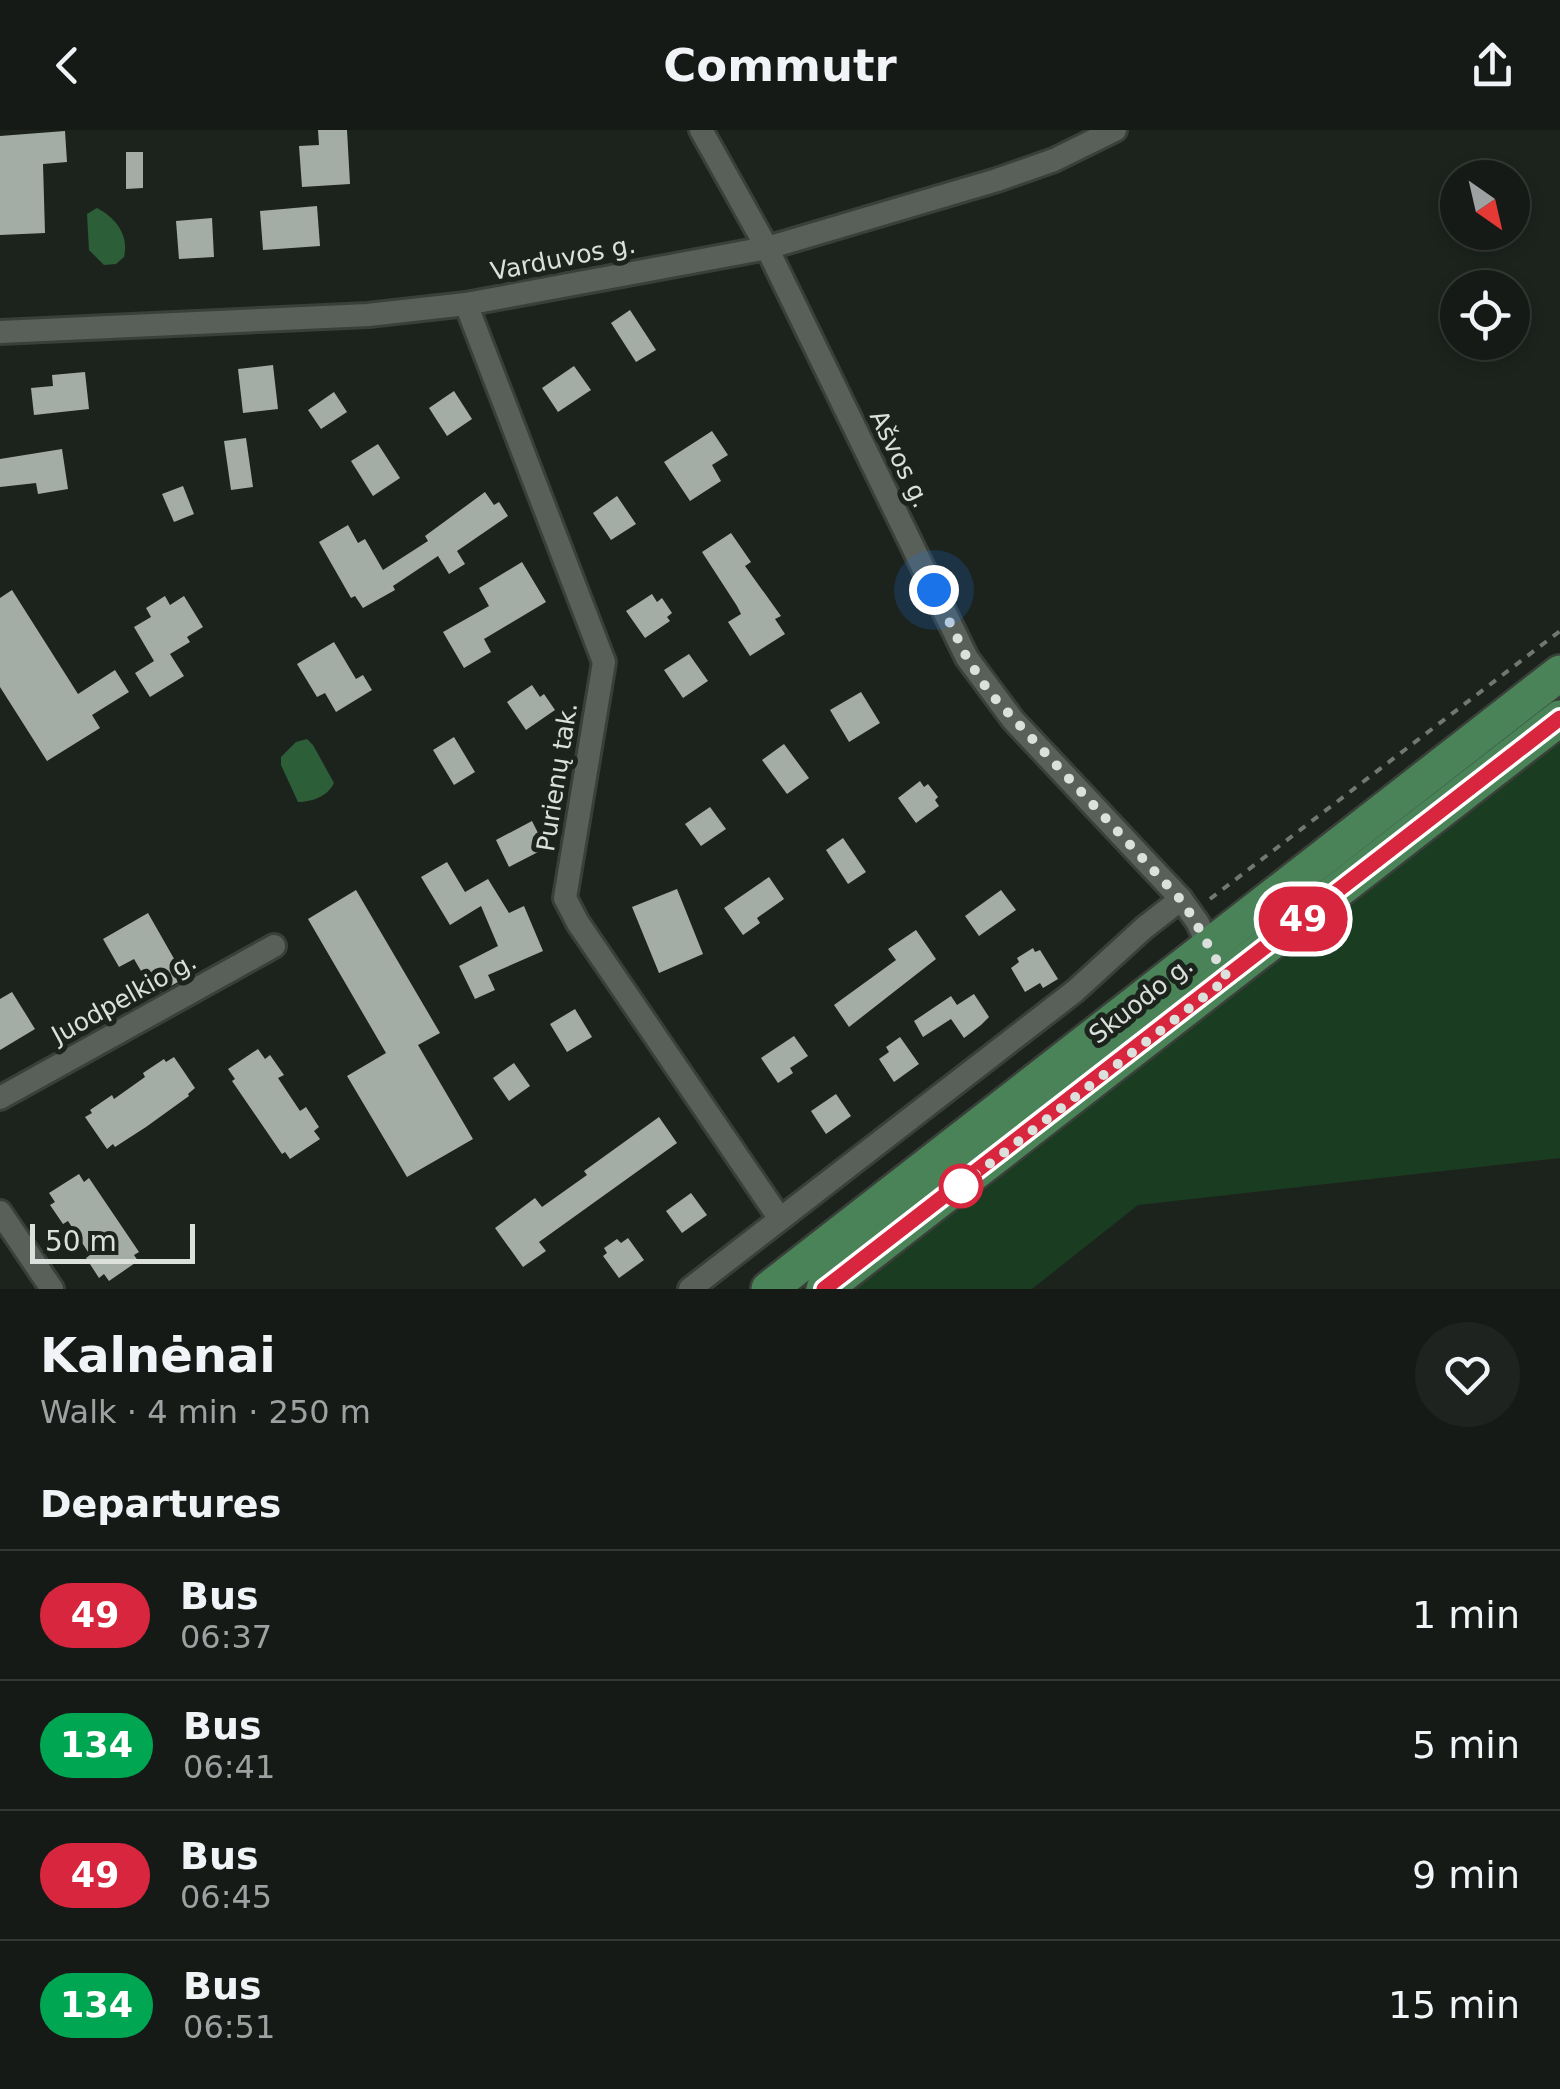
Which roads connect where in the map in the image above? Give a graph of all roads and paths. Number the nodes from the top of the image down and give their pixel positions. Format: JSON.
{"nodes":[{"id":1,"x":701,"y":130,"type":"edge"},
{"id":2,"x":1115,"y":130,"type":"edge"},
{"id":3,"x":767,"y":248,"type":"junction"},
{"id":4,"x":466,"y":304,"type":"junction"},
{"id":5,"x":0,"y":332,"type":"edge"},
{"id":6,"x":1560,"y":673,"type":"edge"},
{"id":7,"x":1560,"y":718,"type":"edge"},
{"id":8,"x":1181,"y":900,"type":"junction"},
{"id":9,"x":274,"y":946,"type":"dead end"},
{"id":10,"x":1207,"y":948,"type":"junction"},
{"id":11,"x":1228,"y":978,"type":"junction"},
{"id":12,"x":0,"y":1098,"type":"edge"},
{"id":13,"x":0,"y":1212,"type":"edge"},
{"id":14,"x":780,"y":1218,"type":"junction"},
{"id":15,"x":52,"y":1289,"type":"edge"},
{"id":16,"x":690,"y":1289,"type":"edge"},
{"id":17,"x":769,"y":1289,"type":"edge"},
{"id":18,"x":824,"y":1289,"type":"edge"}],
"edges":[{"from":1,"to":3,"type":"street","name":"Ašvos g."},
{"from":2,"to":3,"type":"street","name":"Varduvos g."},
{"from":3,"to":4,"type":"street","name":"Varduvos g."},
{"from":3,"to":8,"type":"street","name":"Ašvos g."},
{"from":4,"to":5,"type":"street","name":"Varduvos g."},
{"from":4,"to":14,"type":"street","name":"Purienų tak."},
{"from":6,"to":10,"type":"main road","name":"Skuodo g."},
{"from":7,"to":11,"type":"main road","name":"Skuodo g."},
{"from":8,"to":10,"type":"street","name":"Ašvos g."},
{"from":8,"to":14,"type":"street"},
{"from":9,"to":12,"type":"street","name":"Juodpelkio g."},
{"from":10,"to":11,"type":"street","name":"Ašvos g."},
{"from":10,"to":17,"type":"main road","name":"Skuodo g."},
{"from":11,"to":18,"type":"main road","name":"Skuodo g."},
{"from":13,"to":15,"type":"street"},
{"from":14,"to":16,"type":"street"}]}
